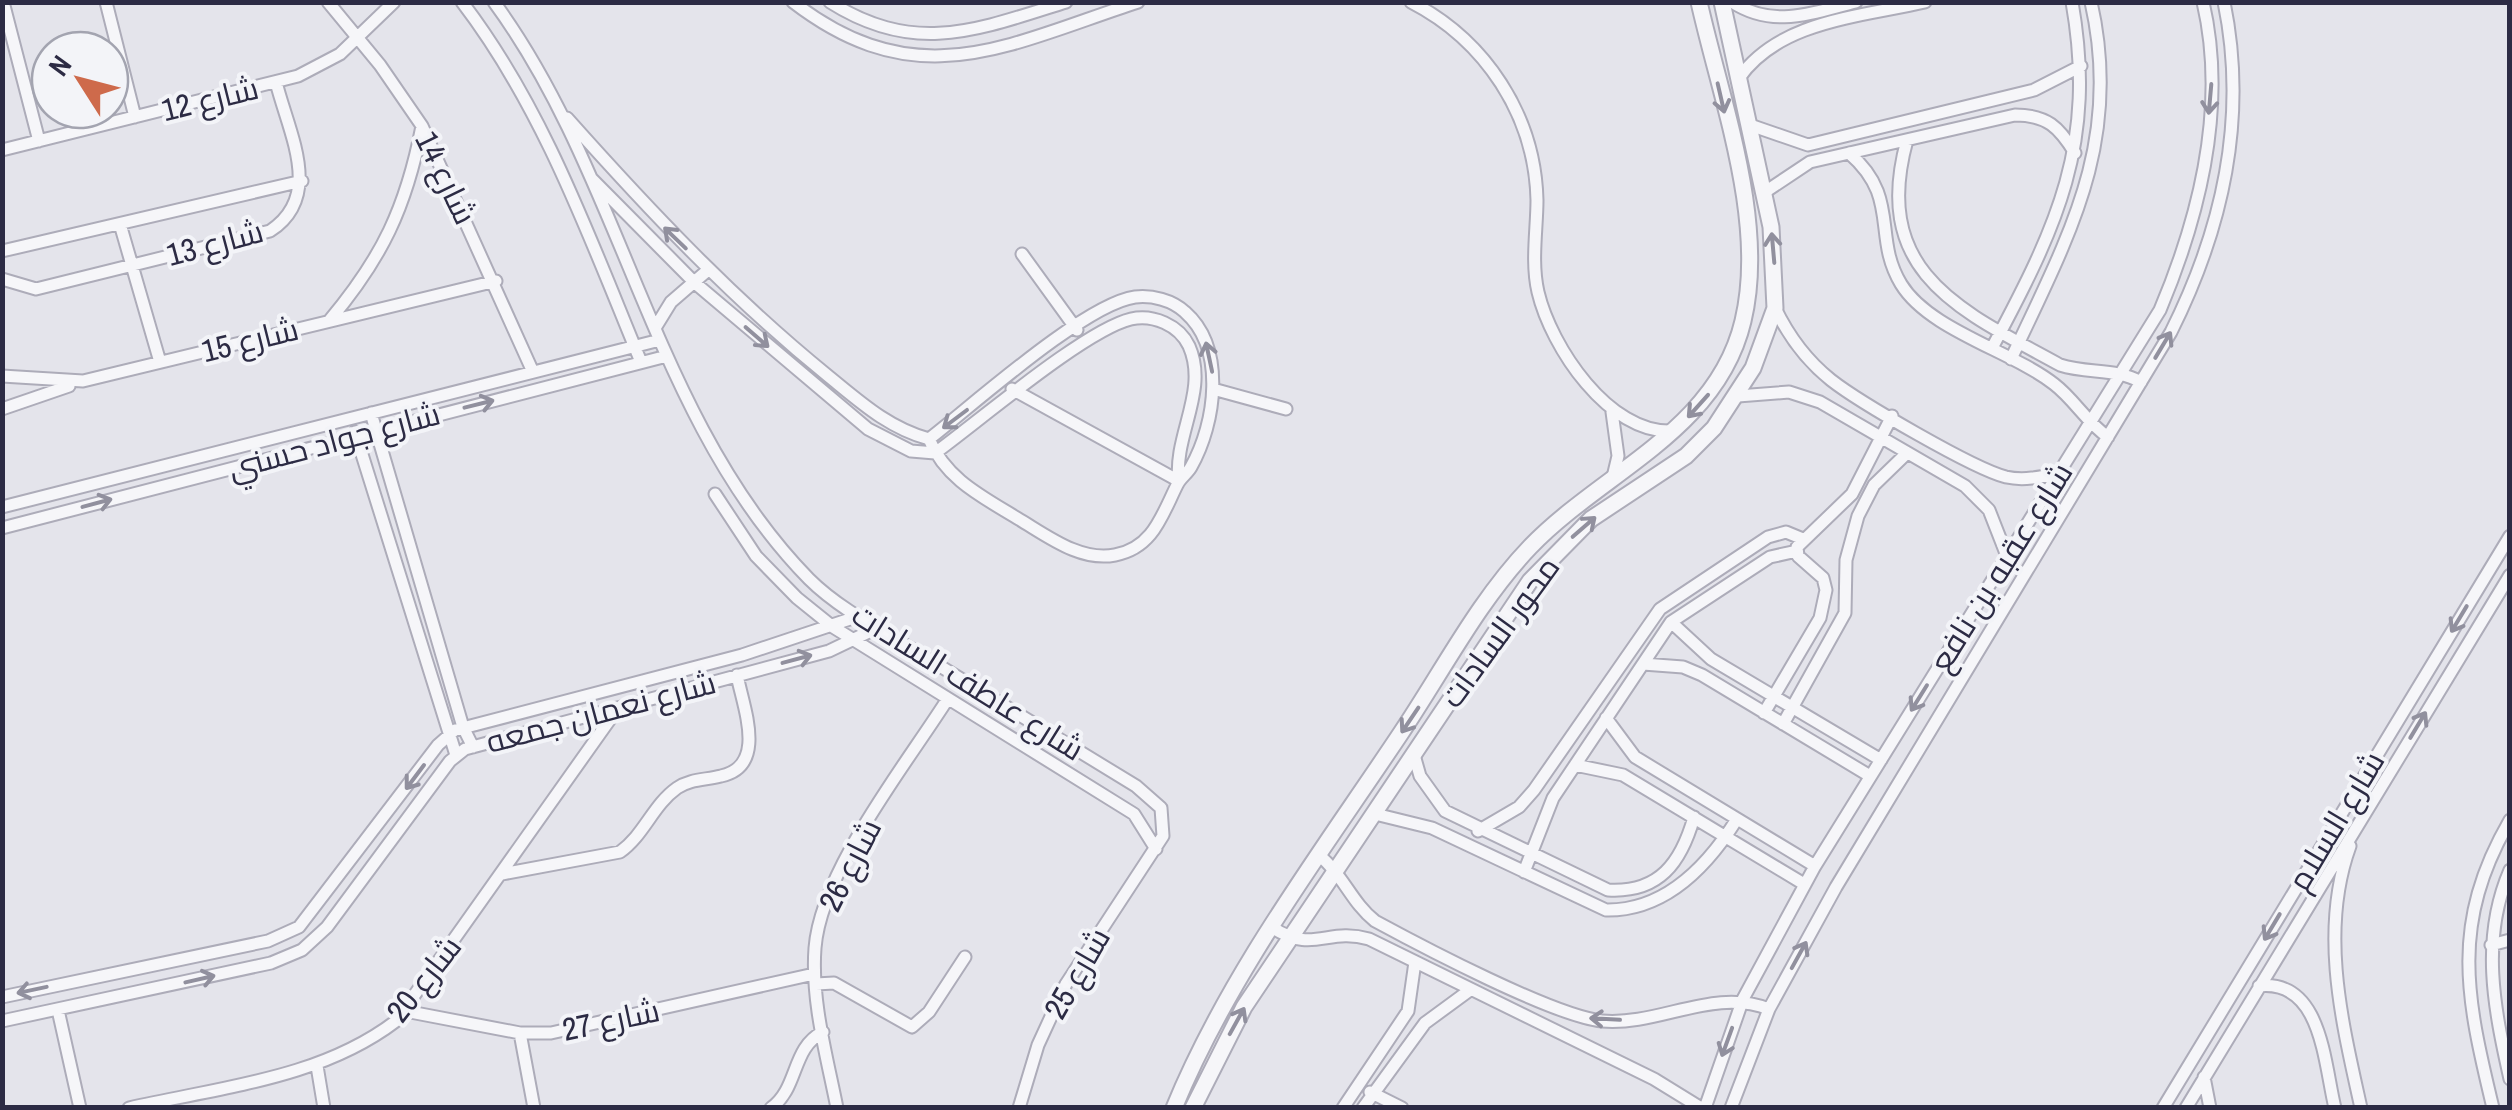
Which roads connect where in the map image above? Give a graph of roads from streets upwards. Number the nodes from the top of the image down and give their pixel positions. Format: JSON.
{"nodes":[{"id":1,"x":3,"y":2,"type":"edge"},
{"id":2,"x":106,"y":2,"type":"edge"},
{"id":3,"x":328,"y":2,"type":"edge"},
{"id":4,"x":394,"y":2,"type":"edge"},
{"id":5,"x":462,"y":2,"type":"edge"},
{"id":6,"x":494,"y":2,"type":"edge"},
{"id":7,"x":793,"y":2,"type":"edge"},
{"id":8,"x":830,"y":2,"type":"edge"},
{"id":9,"x":1066,"y":2,"type":"edge"},
{"id":10,"x":1138,"y":2,"type":"edge"},
{"id":11,"x":1411,"y":2,"type":"edge"},
{"id":12,"x":1699,"y":2,"type":"edge"},
{"id":13,"x":1722,"y":2,"type":"edge"},
{"id":14,"x":1732,"y":2,"type":"edge"},
{"id":15,"x":1858,"y":2,"type":"edge"},
{"id":16,"x":1925,"y":2,"type":"edge"},
{"id":17,"x":2091,"y":2,"type":"edge"},
{"id":18,"x":2204,"y":2,"type":"edge"},
{"id":19,"x":2224,"y":2,"type":"edge"},
{"id":20,"x":2072,"y":3,"type":"edge"},
{"id":21,"x":1840,"y":4,"type":"edge"},
{"id":22,"x":1865,"y":16,"type":"junction"},
{"id":23,"x":1844,"y":21,"type":"junction"},
{"id":24,"x":358,"y":38,"type":"junction"},
{"id":25,"x":2081,"y":66,"type":"junction"},
{"id":26,"x":1740,"y":78,"type":"junction"},
{"id":27,"x":276,"y":82,"type":"junction"},
{"id":28,"x":558,"y":108,"type":"junction"},
{"id":29,"x":135,"y":118,"type":"junction"},
{"id":30,"x":1750,"y":125,"type":"junction"},
{"id":31,"x":422,"y":126,"type":"junction"},
{"id":32,"x":1876,"y":130,"type":"junction"},
{"id":33,"x":1907,"y":140,"type":"junction"},
{"id":34,"x":39,"y":141,"type":"junction"},
{"id":35,"x":1879,"y":146,"type":"junction"},
{"id":36,"x":2,"y":150,"type":"edge"},
{"id":37,"x":1848,"y":153,"type":"junction"},
{"id":38,"x":2075,"y":154,"type":"junction"},
{"id":39,"x":586,"y":172,"type":"junction"},
{"id":40,"x":302,"y":180,"type":"junction"},
{"id":41,"x":1765,"y":192,"type":"junction"},
{"id":42,"x":120,"y":224,"type":"junction"},
{"id":43,"x":2,"y":252,"type":"edge"},
{"id":44,"x":1022,"y":254,"type":"dead end"},
{"id":45,"x":132,"y":265,"type":"junction"},
{"id":46,"x":708,"y":270,"type":"junction"},
{"id":47,"x":2,"y":279,"type":"edge"},
{"id":48,"x":496,"y":280,"type":"junction"},
{"id":49,"x":695,"y":283,"type":"junction"},
{"id":50,"x":1774,"y":308,"type":"junction"},
{"id":51,"x":329,"y":322,"type":"junction"},
{"id":52,"x":1075,"y":328,"type":"junction"},
{"id":53,"x":2001,"y":332,"type":"junction"},
{"id":54,"x":657,"y":334,"type":"junction"},
{"id":55,"x":1086,"y":342,"type":"junction"},
{"id":56,"x":2018,"y":342,"type":"junction"},
{"id":57,"x":635,"y":346,"type":"junction"},
{"id":58,"x":1992,"y":348,"type":"junction"},
{"id":59,"x":667,"y":356,"type":"junction"},
{"id":60,"x":2011,"y":359,"type":"junction"},
{"id":61,"x":160,"y":362,"type":"junction"},
{"id":62,"x":641,"y":362,"type":"junction"},
{"id":63,"x":534,"y":372,"type":"junction"},
{"id":64,"x":2122,"y":372,"type":"junction"},
{"id":65,"x":2,"y":376,"type":"edge"},
{"id":66,"x":83,"y":381,"type":"junction"},
{"id":67,"x":2141,"y":382,"type":"junction"},
{"id":68,"x":1002,"y":383,"type":"junction"},
{"id":69,"x":1213,"y":389,"type":"junction"},
{"id":70,"x":1018,"y":392,"type":"junction"},
{"id":71,"x":1738,"y":396,"type":"junction"},
{"id":72,"x":1286,"y":409,"type":"dead end"},
{"id":73,"x":2,"y":410,"type":"edge"},
{"id":74,"x":1612,"y":412,"type":"junction"},
{"id":75,"x":371,"y":413,"type":"junction"},
{"id":76,"x":1892,"y":416,"type":"junction"},
{"id":77,"x":351,"y":418,"type":"junction"},
{"id":78,"x":2089,"y":424,"type":"junction"},
{"id":79,"x":376,"y":430,"type":"junction"},
{"id":80,"x":1674,"y":431,"type":"junction"},
{"id":81,"x":356,"y":435,"type":"junction"},
{"id":82,"x":1880,"y":436,"type":"junction"},
{"id":83,"x":2108,"y":437,"type":"junction"},
{"id":84,"x":929,"y":439,"type":"junction"},
{"id":85,"x":1908,"y":453,"type":"junction"},
{"id":86,"x":935,"y":454,"type":"junction"},
{"id":87,"x":2059,"y":473,"type":"junction"},
{"id":88,"x":1613,"y":476,"type":"junction"},
{"id":89,"x":1178,"y":481,"type":"junction"},
{"id":90,"x":715,"y":494,"type":"dead end"},
{"id":91,"x":2,"y":507,"type":"edge"},
{"id":92,"x":2,"y":528,"type":"edge"},
{"id":93,"x":2510,"y":536,"type":"edge"},
{"id":94,"x":1800,"y":545,"type":"junction"},
{"id":95,"x":2007,"y":556,"type":"junction"},
{"id":96,"x":2510,"y":575,"type":"edge"},
{"id":97,"x":1844,"y":576,"type":"junction"},
{"id":98,"x":1824,"y":578,"type":"junction"},
{"id":99,"x":813,"y":583,"type":"junction"},
{"id":100,"x":797,"y":598,"type":"junction"},
{"id":101,"x":859,"y":616,"type":"junction"},
{"id":102,"x":1671,"y":622,"type":"junction"},
{"id":103,"x":833,"y":627,"type":"junction"},
{"id":104,"x":877,"y":628,"type":"junction"},
{"id":105,"x":854,"y":641,"type":"junction"},
{"id":106,"x":1643,"y":664,"type":"junction"},
{"id":107,"x":737,"y":675,"type":"junction"},
{"id":108,"x":1774,"y":696,"type":"junction"},
{"id":109,"x":947,"y":700,"type":"junction"},
{"id":110,"x":618,"y":708,"type":"junction"},
{"id":111,"x":1793,"y":708,"type":"junction"},
{"id":112,"x":1764,"y":713,"type":"junction"},
{"id":113,"x":1606,"y":718,"type":"junction"},
{"id":114,"x":1784,"y":724,"type":"junction"},
{"id":115,"x":463,"y":727,"type":"junction"},
{"id":116,"x":447,"y":736,"type":"junction"},
{"id":117,"x":473,"y":746,"type":"junction"},
{"id":118,"x":1414,"y":755,"type":"junction"},
{"id":119,"x":456,"y":756,"type":"junction"},
{"id":120,"x":1880,"y":760,"type":"junction"},
{"id":121,"x":1575,"y":764,"type":"junction"},
{"id":122,"x":1870,"y":776,"type":"junction"},
{"id":123,"x":2341,"y":812,"type":"junction"},
{"id":124,"x":1375,"y":814,"type":"junction"},
{"id":125,"x":1694,"y":817,"type":"junction"},
{"id":126,"x":1737,"y":819,"type":"junction"},
{"id":127,"x":2510,"y":820,"type":"edge"},
{"id":128,"x":2359,"y":822,"type":"junction"},
{"id":129,"x":1478,"y":830,"type":"junction"},
{"id":130,"x":1726,"y":836,"type":"junction"},
{"id":131,"x":1156,"y":849,"type":"junction"},
{"id":132,"x":1320,"y":856,"type":"junction"},
{"id":133,"x":1532,"y":856,"type":"junction"},
{"id":134,"x":1814,"y":866,"type":"junction"},
{"id":135,"x":2486,"y":866,"type":"junction"},
{"id":136,"x":1336,"y":869,"type":"junction"},
{"id":137,"x":1524,"y":872,"type":"junction"},
{"id":138,"x":502,"y":874,"type":"junction"},
{"id":139,"x":2508,"y":880,"type":"edge"},
{"id":140,"x":1804,"y":884,"type":"junction"},
{"id":141,"x":1272,"y":928,"type":"junction"},
{"id":142,"x":1291,"y":940,"type":"junction"},
{"id":143,"x":2510,"y":940,"type":"edge"},
{"id":144,"x":2491,"y":944,"type":"junction"},
{"id":145,"x":965,"y":956,"type":"dead end"},
{"id":146,"x":1415,"y":962,"type":"junction"},
{"id":147,"x":150,"y":966,"type":"junction"},
{"id":148,"x":2492,"y":972,"type":"junction"},
{"id":149,"x":2467,"y":975,"type":"junction"},
{"id":150,"x":93,"y":978,"type":"junction"},
{"id":151,"x":815,"y":979,"type":"junction"},
{"id":152,"x":2259,"y":986,"type":"junction"},
{"id":153,"x":159,"y":988,"type":"junction"},
{"id":154,"x":1470,"y":990,"type":"junction"},
{"id":155,"x":2,"y":996,"type":"edge"},
{"id":156,"x":1743,"y":999,"type":"junction"},
{"id":157,"x":102,"y":1000,"type":"junction"},
{"id":158,"x":1769,"y":1009,"type":"junction"},
{"id":159,"x":58,"y":1010,"type":"junction"},
{"id":160,"x":405,"y":1011,"type":"junction"},
{"id":161,"x":2,"y":1021,"type":"edge"},
{"id":162,"x":823,"y":1032,"type":"junction"},
{"id":163,"x":520,"y":1033,"type":"junction"},
{"id":164,"x":317,"y":1066,"type":"junction"},
{"id":165,"x":2204,"y":1077,"type":"junction"},
{"id":166,"x":2510,"y":1079,"type":"edge"},
{"id":167,"x":1358,"y":1086,"type":"junction"},
{"id":168,"x":198,"y":1092,"type":"junction"},
{"id":169,"x":1373,"y":1093,"type":"junction"},
{"id":170,"x":1345,"y":1104,"type":"edge"},
{"id":171,"x":80,"y":1108,"type":"edge"},
{"id":172,"x":129,"y":1108,"type":"edge"},
{"id":173,"x":201,"y":1108,"type":"edge"},
{"id":174,"x":324,"y":1108,"type":"edge"},
{"id":175,"x":534,"y":1108,"type":"edge"},
{"id":176,"x":771,"y":1108,"type":"edge"},
{"id":177,"x":837,"y":1108,"type":"edge"},
{"id":178,"x":1019,"y":1108,"type":"edge"},
{"id":179,"x":1174,"y":1108,"type":"edge"},
{"id":180,"x":1192,"y":1108,"type":"edge"},
{"id":181,"x":1361,"y":1108,"type":"edge"},
{"id":182,"x":1402,"y":1108,"type":"edge"},
{"id":183,"x":1703,"y":1108,"type":"edge"},
{"id":184,"x":1731,"y":1108,"type":"edge"},
{"id":185,"x":2164,"y":1108,"type":"edge"},
{"id":186,"x":2186,"y":1108,"type":"edge"},
{"id":187,"x":2210,"y":1108,"type":"edge"},
{"id":188,"x":2335,"y":1108,"type":"edge"},
{"id":189,"x":2361,"y":1108,"type":"edge"},
{"id":190,"x":2493,"y":1108,"type":"edge"}],
"edges":[{"from":1,"to":34,"type":"street"},
{"from":2,"to":29,"type":"street"},
{"from":3,"to":24,"type":"street","name":"شارع 14"},
{"from":4,"to":24,"type":"street","name":"شارع 12"},
{"from":5,"to":57,"type":"street"},
{"from":6,"to":28,"type":"street","name":"شارع عاطف السادات"},
{"from":7,"to":10,"type":"street"},
{"from":8,"to":9,"type":"street"},
{"from":11,"to":74,"type":"street"},
{"from":12,"to":80,"type":"street","name":"محور السادات","one_way":true},
{"from":13,"to":26,"type":"street","name":"محور السادات"},
{"from":14,"to":21,"type":"street"},
{"from":15,"to":21,"type":"street"},
{"from":15,"to":22,"type":"street"},
{"from":16,"to":22,"type":"street"},
{"from":17,"to":56,"type":"street"},
{"from":18,"to":64,"type":"street","name":"شارع عقبه بن نافع","one_way":true},
{"from":67,"to":19,"type":"street","name":"شارع عقبه بن نافع","one_way":true},
{"from":20,"to":25,"type":"street"},
{"from":21,"to":23,"type":"street"},
{"from":22,"to":23,"type":"street"},
{"from":23,"to":26,"type":"street"},
{"from":24,"to":27,"type":"street","name":"شارع 12"},
{"from":24,"to":31,"type":"street","name":"شارع 14"},
{"from":25,"to":32,"type":"street"},
{"from":25,"to":38,"type":"street"},
{"from":26,"to":30,"type":"street","name":"محور السادات"},
{"from":27,"to":29,"type":"street","name":"شارع 12"},
{"from":27,"to":40,"type":"street"},
{"from":28,"to":39,"type":"street","name":"شارع عاطف السادات"},
{"from":46,"to":28,"type":"street","one_way":true},
{"from":29,"to":34,"type":"street","name":"شارع 12"},
{"from":30,"to":32,"type":"street"},
{"from":30,"to":41,"type":"street","name":"محور السادات"},
{"from":31,"to":48,"type":"street","name":"شارع 14"},
{"from":31,"to":51,"type":"street"},
{"from":32,"to":35,"type":"street"},
{"from":33,"to":35,"type":"street"},
{"from":33,"to":38,"type":"street"},
{"from":33,"to":53,"type":"street"},
{"from":34,"to":36,"type":"street","name":"شارع 12"},
{"from":35,"to":37,"type":"street"},
{"from":37,"to":41,"type":"street"},
{"from":37,"to":58,"type":"street"},
{"from":38,"to":53,"type":"street"},
{"from":39,"to":49,"type":"street"},
{"from":39,"to":54,"type":"street","name":"شارع عاطف السادات"},
{"from":40,"to":42,"type":"street"},
{"from":40,"to":45,"type":"street","name":"شارع 13"},
{"from":50,"to":41,"type":"street","name":"محور السادات","one_way":true},
{"from":42,"to":43,"type":"street"},
{"from":42,"to":45,"type":"street"},
{"from":44,"to":52,"type":"street"},
{"from":45,"to":47,"type":"street","name":"شارع 13"},
{"from":45,"to":61,"type":"street"},
{"from":46,"to":49,"type":"street"},
{"from":46,"to":84,"type":"street"},
{"from":48,"to":51,"type":"street","name":"شارع 15"},
{"from":48,"to":63,"type":"street","name":"شارع 14"},
{"from":49,"to":54,"type":"street"},
{"from":49,"to":86,"type":"street","one_way":true},
{"from":50,"to":71,"type":"street","name":"محور السادات"},
{"from":50,"to":76,"type":"street"},
{"from":51,"to":61,"type":"street","name":"شارع 15"},
{"from":52,"to":55,"type":"street"},
{"from":52,"to":68,"type":"street"},
{"from":69,"to":52,"type":"street","one_way":true},
{"from":53,"to":56,"type":"street"},
{"from":53,"to":58,"type":"street"},
{"from":54,"to":57,"type":"street","name":"شارع جواد حسني"},
{"from":54,"to":59,"type":"street","name":"شارع عاطف السادات"},
{"from":55,"to":70,"type":"street"},
{"from":55,"to":89,"type":"street"},
{"from":56,"to":60,"type":"street"},
{"from":56,"to":64,"type":"street"},
{"from":57,"to":62,"type":"street"},
{"from":57,"to":63,"type":"street","name":"شارع جواد حسني"},
{"from":58,"to":60,"type":"street"},
{"from":59,"to":62,"type":"street","name":"شارع جواد حسني"},
{"from":59,"to":99,"type":"street","name":"شارع عاطف السادات"},
{"from":60,"to":78,"type":"street"},
{"from":61,"to":66,"type":"street","name":"شارع 15"},
{"from":79,"to":62,"type":"street","name":"شارع جواد حسني","one_way":true},
{"from":63,"to":75,"type":"street","name":"شارع جواد حسني"},
{"from":64,"to":67,"type":"street"},
{"from":64,"to":78,"type":"street","name":"شارع عقبه بن نافع"},
{"from":65,"to":66,"type":"street","name":"شارع 15"},
{"from":66,"to":73,"type":"street"},
{"from":67,"to":83,"type":"street","name":"شارع عقبه بن نافع"},
{"from":68,"to":70,"type":"street"},
{"from":68,"to":84,"type":"street","one_way":true},
{"from":69,"to":72,"type":"street"},
{"from":69,"to":89,"type":"street"},
{"from":70,"to":86,"type":"street"},
{"from":70,"to":89,"type":"street"},
{"from":71,"to":82,"type":"street"},
{"from":118,"to":71,"type":"street","name":"محور السادات","one_way":true},
{"from":74,"to":80,"type":"street"},
{"from":74,"to":88,"type":"street"},
{"from":75,"to":77,"type":"street","name":"شارع جواد حسني"},
{"from":75,"to":79,"type":"street"},
{"from":76,"to":82,"type":"street"},
{"from":76,"to":87,"type":"street"},
{"from":77,"to":81,"type":"street"},
{"from":77,"to":91,"type":"street","name":"شارع جواد حسني"},
{"from":78,"to":83,"type":"street"},
{"from":78,"to":87,"type":"street","name":"شارع عقبه بن نافع"},
{"from":79,"to":81,"type":"street","name":"شارع جواد حسني"},
{"from":79,"to":115,"type":"street"},
{"from":80,"to":88,"type":"street","name":"محور السادات"},
{"from":92,"to":81,"type":"street","name":"شارع جواد حسني","one_way":true},
{"from":81,"to":116,"type":"street"},
{"from":82,"to":85,"type":"street"},
{"from":82,"to":94,"type":"street"},
{"from":158,"to":83,"type":"street","name":"شارع عقبه بن نافع","one_way":true},
{"from":84,"to":86,"type":"street"},
{"from":85,"to":95,"type":"street"},
{"from":85,"to":97,"type":"street"},
{"from":86,"to":89,"type":"street"},
{"from":87,"to":95,"type":"street","name":"شارع عقبه بن نافع"},
{"from":88,"to":132,"type":"street","name":"محور السادات","one_way":true},
{"from":90,"to":100,"type":"street","name":"شارع عاطف السادات"},
{"from":93,"to":123,"type":"street","name":"شارع السلام","one_way":true},
{"from":94,"to":98,"type":"street"},
{"from":94,"to":102,"type":"street"},
{"from":94,"to":129,"type":"street"},
{"from":95,"to":120,"type":"street","name":"شارع عقبه بن نافع","one_way":true},
{"from":128,"to":96,"type":"street","name":"شارع السلام","one_way":true},
{"from":97,"to":98,"type":"street"},
{"from":97,"to":111,"type":"street"},
{"from":98,"to":108,"type":"street"},
{"from":99,"to":100,"type":"street"},
{"from":99,"to":101,"type":"street","name":"شارع عاطف السادات"},
{"from":100,"to":103,"type":"street","name":"شارع عاطف السادات"},
{"from":101,"to":103,"type":"street","name":"شارع نعمان جمعه"},
{"from":101,"to":104,"type":"street","name":"شارع عاطف السادات"},
{"from":102,"to":106,"type":"street"},
{"from":102,"to":108,"type":"street"},
{"from":103,"to":105,"type":"street","name":"شارع عاطف السادات"},
{"from":103,"to":115,"type":"street","name":"شارع نعمان جمعه"},
{"from":104,"to":105,"type":"street","name":"شارع نعمان جمعه"},
{"from":104,"to":131,"type":"street","name":"شارع عاطف السادات"},
{"from":107,"to":105,"type":"street","name":"شارع نعمان جمعه","one_way":true},
{"from":105,"to":109,"type":"street","name":"شارع عاطف السادات"},
{"from":106,"to":112,"type":"street"},
{"from":106,"to":113,"type":"street"},
{"from":107,"to":110,"type":"street","name":"شارع نعمان جمعه"},
{"from":107,"to":138,"type":"street"},
{"from":108,"to":111,"type":"street"},
{"from":108,"to":112,"type":"street"},
{"from":109,"to":131,"type":"street","name":"شارع عاطف السادات"},
{"from":109,"to":151,"type":"street","name":"شارع 26"},
{"from":110,"to":117,"type":"street","name":"شارع نعمان جمعه"},
{"from":110,"to":138,"type":"street","name":"شارع 20"},
{"from":111,"to":114,"type":"street"},
{"from":111,"to":120,"type":"street"},
{"from":112,"to":114,"type":"street"},
{"from":113,"to":121,"type":"street"},
{"from":113,"to":126,"type":"street"},
{"from":114,"to":122,"type":"street"},
{"from":115,"to":116,"type":"street","name":"شارع نعمان جمعه"},
{"from":115,"to":117,"type":"street"},
{"from":116,"to":119,"type":"street"},
{"from":116,"to":147,"type":"street","name":"شارع نعمان جمعه","one_way":true},
{"from":117,"to":119,"type":"street","name":"شارع نعمان جمعه"},
{"from":118,"to":124,"type":"street","name":"محور السادات"},
{"from":118,"to":129,"type":"street"},
{"from":153,"to":119,"type":"street","name":"شارع نعمان جمعه","one_way":true},
{"from":120,"to":122,"type":"street","name":"شارع عقبه بن نافع"},
{"from":121,"to":125,"type":"street"},
{"from":121,"to":133,"type":"street"},
{"from":122,"to":134,"type":"street","name":"شارع عقبه بن نافع"},
{"from":123,"to":128,"type":"street"},
{"from":123,"to":185,"type":"street","name":"شارع السلام","one_way":true},
{"from":124,"to":136,"type":"street","name":"محور السادات"},
{"from":124,"to":137,"type":"street"},
{"from":125,"to":130,"type":"street"},
{"from":125,"to":133,"type":"street"},
{"from":126,"to":130,"type":"street"},
{"from":126,"to":134,"type":"street"},
{"from":127,"to":135,"type":"street"},
{"from":128,"to":152,"type":"street","name":"شارع السلام"},
{"from":128,"to":189,"type":"street"},
{"from":129,"to":133,"type":"street"},
{"from":130,"to":137,"type":"street"},
{"from":130,"to":140,"type":"street"},
{"from":131,"to":178,"type":"street","name":"شارع 25"},
{"from":132,"to":136,"type":"street"},
{"from":132,"to":141,"type":"street","name":"محور السادات"},
{"from":133,"to":137,"type":"street"},
{"from":134,"to":140,"type":"street","name":"شارع عقبه بن نافع"},
{"from":135,"to":139,"type":"street"},
{"from":135,"to":149,"type":"street"},
{"from":136,"to":142,"type":"street","name":"محور السادات"},
{"from":156,"to":136,"type":"street","one_way":true},
{"from":138,"to":160,"type":"street","name":"شارع 20"},
{"from":139,"to":144,"type":"street"},
{"from":140,"to":156,"type":"street","name":"شارع عقبه بن نافع"},
{"from":141,"to":142,"type":"street"},
{"from":141,"to":179,"type":"street","name":"محور السادات"},
{"from":142,"to":146,"type":"street"},
{"from":180,"to":142,"type":"street","name":"محور السادات","one_way":true},
{"from":143,"to":144,"type":"street"},
{"from":144,"to":148,"type":"street"},
{"from":145,"to":151,"type":"street"},
{"from":146,"to":154,"type":"street"},
{"from":146,"to":167,"type":"street"},
{"from":147,"to":150,"type":"street","name":"شارع نعمان جمعه"},
{"from":147,"to":153,"type":"street"},
{"from":148,"to":149,"type":"street"},
{"from":148,"to":166,"type":"street"},
{"from":149,"to":190,"type":"street"},
{"from":150,"to":155,"type":"street","name":"شارع نعمان جمعه","one_way":true},
{"from":150,"to":157,"type":"street"},
{"from":151,"to":162,"type":"street","name":"شارع 26"},
{"from":151,"to":163,"type":"street","name":"شارع 27"},
{"from":152,"to":165,"type":"street","name":"شارع السلام"},
{"from":152,"to":188,"type":"street"},
{"from":153,"to":157,"type":"street","name":"شارع نعمان جمعه"},
{"from":154,"to":169,"type":"street"},
{"from":154,"to":183,"type":"street"},
{"from":156,"to":158,"type":"street"},
{"from":156,"to":183,"type":"street","name":"شارع عقبه بن نافع","one_way":true},
{"from":157,"to":159,"type":"street","name":"شارع نعمان جمعه"},
{"from":158,"to":184,"type":"street","name":"شارع عقبه بن نافع"},
{"from":159,"to":161,"type":"street","name":"شارع نعمان جمعه"},
{"from":159,"to":171,"type":"street"},
{"from":160,"to":163,"type":"street","name":"شارع 27"},
{"from":160,"to":164,"type":"street","name":"شارع 20"},
{"from":162,"to":176,"type":"street"},
{"from":162,"to":177,"type":"street","name":"شارع 26"},
{"from":163,"to":175,"type":"street"},
{"from":164,"to":168,"type":"street","name":"شارع 20"},
{"from":164,"to":174,"type":"street"},
{"from":165,"to":186,"type":"street","name":"شارع السلام"},
{"from":165,"to":187,"type":"street"},
{"from":167,"to":169,"type":"street"},
{"from":167,"to":170,"type":"street"},
{"from":168,"to":172,"type":"street","name":"شارع 20"},
{"from":168,"to":173,"type":"street"},
{"from":169,"to":181,"type":"street"},
{"from":169,"to":182,"type":"street"},
{"from":170,"to":181,"type":"street"}]}
